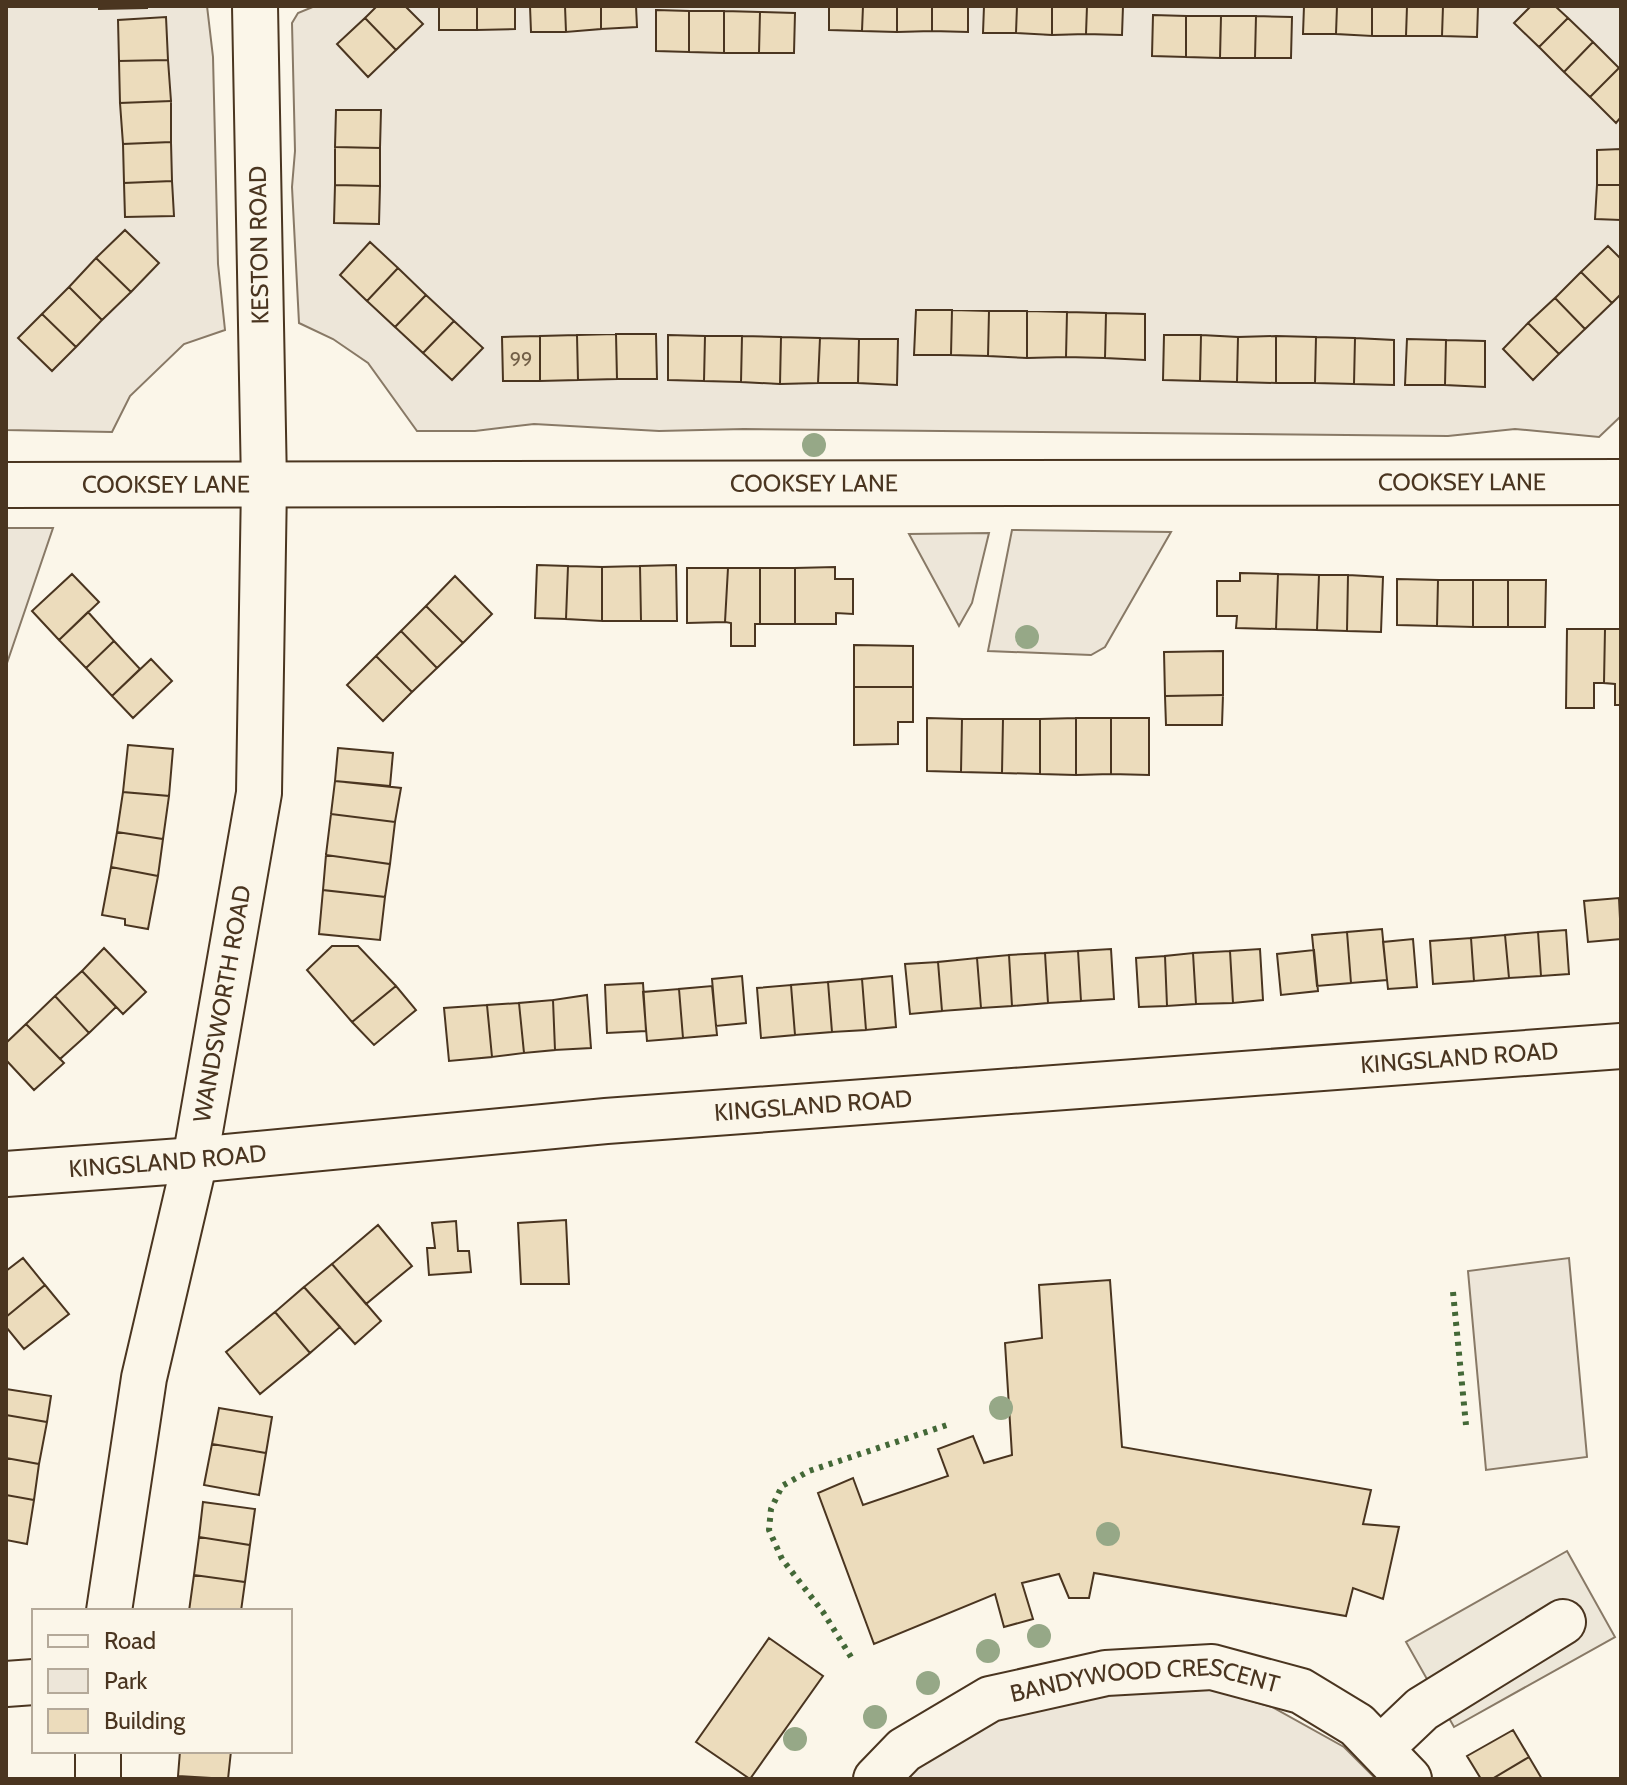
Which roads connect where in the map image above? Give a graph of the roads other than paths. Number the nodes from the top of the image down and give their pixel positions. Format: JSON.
{"nodes":[{"id":1,"x":255,"y":6,"type":"edge"},
{"id":2,"x":1621,"y":482,"type":"edge"},
{"id":3,"x":264,"y":484,"type":"junction"},
{"id":4,"x":6,"y":485,"type":"edge"},
{"id":5,"x":1621,"y":1046,"type":"edge"},
{"id":6,"x":195,"y":1160,"type":"junction"},
{"id":7,"x":6,"y":1174,"type":"edge"},
{"id":8,"x":109,"y":1609,"type":"edge"},
{"id":9,"x":1563,"y":1622,"type":"dead end"},
{"id":10,"x":32,"y":1682,"type":"edge"},
{"id":11,"x":6,"y":1684,"type":"edge"},
{"id":12,"x":98,"y":1753,"type":"edge"},
{"id":13,"x":1395,"y":1764,"type":"edge"},
{"id":14,"x":98,"y":1779,"type":"edge"},
{"id":15,"x":876,"y":1779,"type":"edge"}],
"edges":[{"from":1,"to":3,"type":"street","name":"KESTON ROAD"},
{"from":2,"to":3,"type":"street","name":"COOKSEY LANE"},
{"from":3,"to":4,"type":"street","name":"COOKSEY LANE"},
{"from":3,"to":6,"type":"street","name":"WANDSWORTH ROAD"},
{"from":5,"to":6,"type":"street","name":"KINGSLAND ROAD"},
{"from":6,"to":7,"type":"street","name":"KINGSLAND ROAD"},
{"from":6,"to":8,"type":"street","name":"WANDSWORTH ROAD"},
{"from":9,"to":13,"type":"street"},
{"from":10,"to":11,"type":"street"},
{"from":12,"to":14,"type":"street"},
{"from":13,"to":15,"type":"street","name":"BANDYWOOD CRESCENT"}]}
